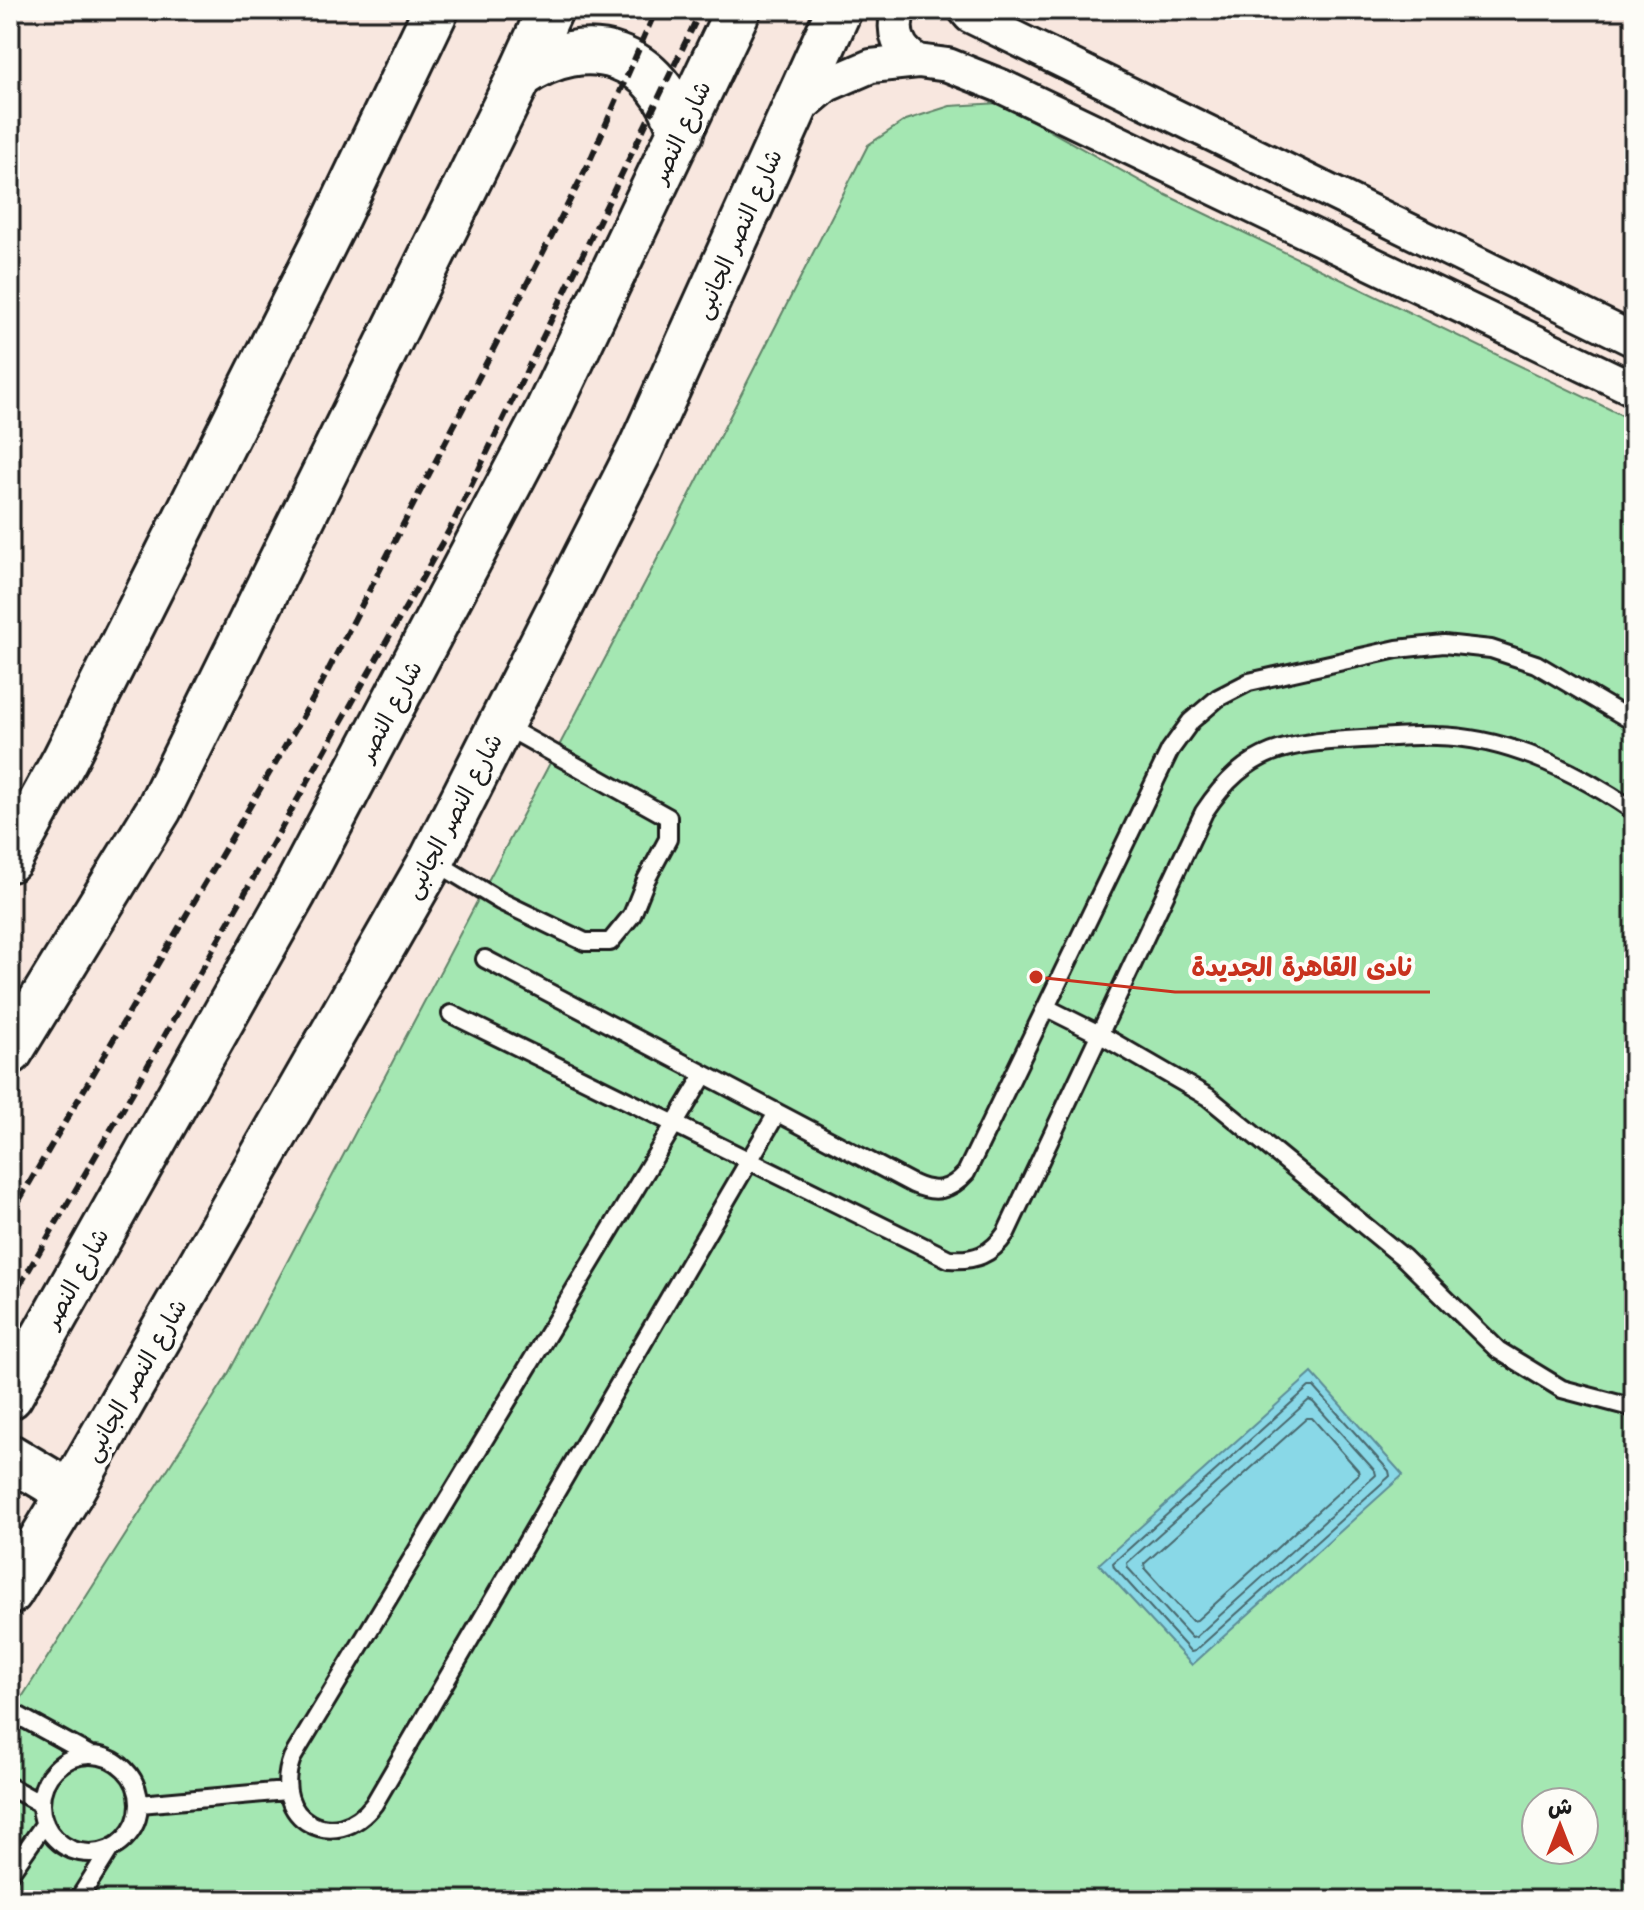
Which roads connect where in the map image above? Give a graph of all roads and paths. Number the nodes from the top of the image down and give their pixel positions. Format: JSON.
{"nodes":[{"id":1,"x":436,"y":10,"type":"edge"},
{"id":2,"x":550,"y":10,"type":"edge"},
{"id":3,"x":738,"y":10,"type":"edge"},
{"id":4,"x":839,"y":10,"type":"edge"},
{"id":5,"x":899,"y":10,"type":"edge"},
{"id":6,"x":965,"y":10,"type":"edge"},
{"id":7,"x":918,"y":61,"type":"junction"},
{"id":8,"x":520,"y":76,"type":"junction"},
{"id":9,"x":791,"y":115,"type":"junction"},
{"id":10,"x":681,"y":133,"type":"junction"},
{"id":11,"x":1634,"y":340,"type":"edge"},
{"id":12,"x":1634,"y":389,"type":"edge"},
{"id":13,"x":1634,"y":722,"type":"edge"},
{"id":14,"x":501,"y":724,"type":"junction"},
{"id":15,"x":1634,"y":811,"type":"edge"},
{"id":16,"x":10,"y":859,"type":"edge"},
{"id":17,"x":432,"y":860,"type":"junction"},
{"id":18,"x":485,"y":959,"type":"dead end"},
{"id":19,"x":1047,"y":1008,"type":"junction"},
{"id":20,"x":451,"y":1014,"type":"dead end"},
{"id":21,"x":1101,"y":1035,"type":"junction"},
{"id":22,"x":10,"y":1052,"type":"edge"},
{"id":23,"x":704,"y":1075,"type":"junction"},
{"id":24,"x":777,"y":1113,"type":"junction"},
{"id":25,"x":675,"y":1124,"type":"junction"},
{"id":26,"x":749,"y":1160,"type":"junction"},
{"id":27,"x":10,"y":1396,"type":"edge"},
{"id":28,"x":1634,"y":1408,"type":"edge"},
{"id":29,"x":10,"y":1457,"type":"edge"},
{"id":30,"x":70,"y":1493,"type":"junction"},
{"id":31,"x":10,"y":1592,"type":"edge"},
{"id":32,"x":10,"y":1711,"type":"edge"},
{"id":33,"x":90,"y":1755,"type":"junction"},
{"id":34,"x":10,"y":1787,"type":"edge"},
{"id":35,"x":286,"y":1791,"type":"junction"},
{"id":36,"x":41,"y":1804,"type":"junction"},
{"id":37,"x":140,"y":1804,"type":"junction"},
{"id":38,"x":45,"y":1823,"type":"junction"},
{"id":39,"x":110,"y":1849,"type":"junction"},
{"id":40,"x":10,"y":1873,"type":"edge"},
{"id":41,"x":78,"y":1900,"type":"edge"}],
"edges":[{"from":1,"to":16,"type":"main road"},
{"from":2,"to":8,"type":"main road"},
{"from":3,"to":10,"type":"main road","name":"شارع النصر"},
{"from":4,"to":9,"type":"main road","name":"شارع النصر الجانبى"},
{"from":5,"to":7,"type":"street"},
{"from":6,"to":11,"type":"street"},
{"from":7,"to":9,"type":"street"},
{"from":7,"to":12,"type":"street"},
{"from":8,"to":10,"type":"main road"},
{"from":8,"to":22,"type":"main road"},
{"from":9,"to":14,"type":"main road","name":"شارع النصر الجانبى"},
{"from":10,"to":27,"type":"main road","name":"شارع النصر"},
{"from":13,"to":19,"type":"lane"},
{"from":14,"to":17,"type":"main road","name":"شارع النصر الجانبى"},
{"from":14,"to":17,"type":"lane"},
{"from":15,"to":21,"type":"lane"},
{"from":17,"to":30,"type":"main road","name":"شارع النصر الجانبى"},
{"from":18,"to":23,"type":"lane"},
{"from":19,"to":21,"type":"lane"},
{"from":19,"to":24,"type":"lane"},
{"from":20,"to":25,"type":"lane"},
{"from":21,"to":26,"type":"lane"},
{"from":21,"to":28,"type":"lane"},
{"from":23,"to":24,"type":"lane"},
{"from":23,"to":25,"type":"lane"},
{"from":24,"to":26,"type":"lane"},
{"from":25,"to":26,"type":"lane"},
{"from":25,"to":35,"type":"lane"},
{"from":26,"to":35,"type":"lane"},
{"from":29,"to":30,"type":"main road"},
{"from":30,"to":31,"type":"main road","name":"شارع النصر الجانبى"},
{"from":32,"to":33,"type":"lane"},
{"from":33,"to":36,"type":"lane"},
{"from":33,"to":37,"type":"lane"},
{"from":34,"to":36,"type":"lane"},
{"from":35,"to":37,"type":"lane"},
{"from":36,"to":38,"type":"lane"},
{"from":37,"to":39,"type":"lane"},
{"from":38,"to":39,"type":"lane"},
{"from":38,"to":40,"type":"lane"},
{"from":39,"to":41,"type":"lane"}]}
